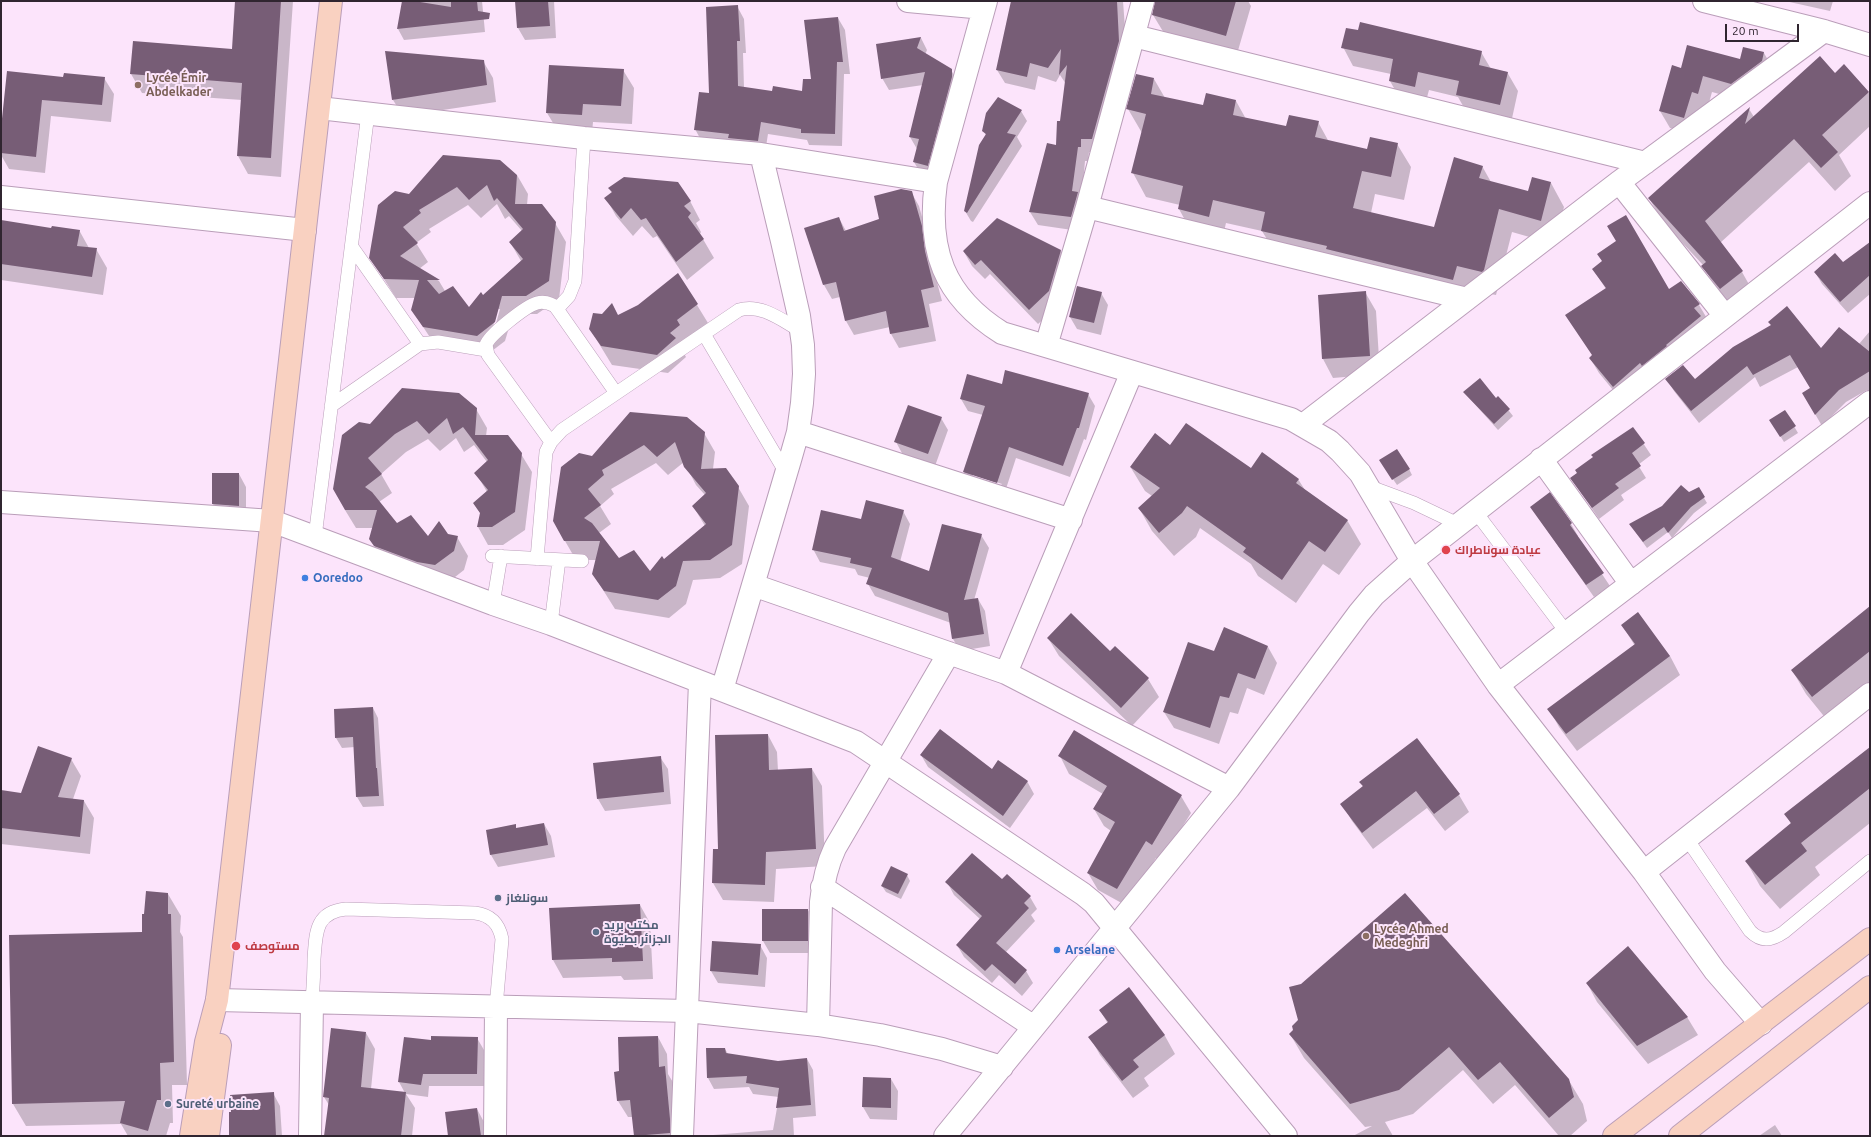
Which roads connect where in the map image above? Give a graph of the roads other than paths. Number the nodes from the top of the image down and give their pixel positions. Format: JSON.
{"nodes":[{"id":1,"x":331,"y":1,"type":"edge"},
{"id":2,"x":908,"y":1,"type":"edge"},
{"id":3,"x":1143,"y":1,"type":"edge"},
{"id":4,"x":1704,"y":1,"type":"edge"},
{"id":5,"x":985,"y":5,"type":"edge"},
{"id":6,"x":1824,"y":32,"type":"junction"},
{"id":7,"x":1134,"y":36,"type":"junction"},
{"id":8,"x":1870,"y":45,"type":"edge"},
{"id":9,"x":319,"y":108,"type":"junction"},
{"id":10,"x":368,"y":113,"type":"junction"},
{"id":11,"x":584,"y":138,"type":"junction"},
{"id":12,"x":761,"y":154,"type":"junction"},
{"id":13,"x":1645,"y":163,"type":"junction"},
{"id":14,"x":936,"y":182,"type":"junction"},
{"id":15,"x":1619,"y":182,"type":"junction"},
{"id":16,"x":1,"y":197,"type":"edge"},
{"id":17,"x":1870,"y":203,"type":"edge"},
{"id":18,"x":1087,"y":207,"type":"junction"},
{"id":19,"x":305,"y":230,"type":"junction"},
{"id":20,"x":352,"y":247,"type":"junction"},
{"id":21,"x":1467,"y":299,"type":"junction"},
{"id":22,"x":557,"y":309,"type":"junction"},
{"id":23,"x":1725,"y":316,"type":"junction"},
{"id":24,"x":801,"y":331,"type":"junction"},
{"id":25,"x":704,"y":334,"type":"junction"},
{"id":26,"x":420,"y":344,"type":"junction"},
{"id":27,"x":1046,"y":346,"type":"junction"},
{"id":28,"x":486,"y":350,"type":"junction"},
{"id":29,"x":1132,"y":372,"type":"junction"},
{"id":30,"x":616,"y":393,"type":"junction"},
{"id":31,"x":1870,"y":402,"type":"edge"},
{"id":32,"x":331,"y":406,"type":"junction"},
{"id":33,"x":1303,"y":425,"type":"junction"},
{"id":34,"x":798,"y":432,"type":"junction"},
{"id":35,"x":551,"y":442,"type":"junction"},
{"id":36,"x":1541,"y":460,"type":"junction"},
{"id":37,"x":786,"y":473,"type":"junction"},
{"id":38,"x":1368,"y":486,"type":"junction"},
{"id":39,"x":1,"y":502,"type":"edge"},
{"id":40,"x":1475,"y":511,"type":"junction"},
{"id":41,"x":1071,"y":520,"type":"junction"},
{"id":42,"x":272,"y":521,"type":"junction"},
{"id":43,"x":1458,"y":524,"type":"junction"},
{"id":44,"x":315,"y":537,"type":"junction"},
{"id":45,"x":537,"y":558,"type":"junction"},
{"id":46,"x":559,"y":560,"type":"junction"},
{"id":47,"x":582,"y":561,"type":"dead end"},
{"id":48,"x":1412,"y":561,"type":"junction"},
{"id":49,"x":1631,"y":584,"type":"junction"},
{"id":50,"x":753,"y":585,"type":"junction"},
{"id":51,"x":493,"y":604,"type":"junction"},
{"id":52,"x":551,"y":624,"type":"junction"},
{"id":53,"x":1567,"y":633,"type":"junction"},
{"id":54,"x":949,"y":653,"type":"junction"},
{"id":55,"x":1006,"y":673,"type":"junction"},
{"id":56,"x":700,"y":682,"type":"junction"},
{"id":57,"x":1498,"y":685,"type":"junction"},
{"id":58,"x":722,"y":690,"type":"junction"},
{"id":59,"x":1870,"y":694,"type":"edge"},
{"id":60,"x":885,"y":762,"type":"junction"},
{"id":61,"x":1229,"y":788,"type":"junction"},
{"id":62,"x":1686,"y":839,"type":"junction"},
{"id":63,"x":1870,"y":861,"type":"edge"},
{"id":64,"x":1644,"y":872,"type":"junction"},
{"id":65,"x":822,"y":887,"type":"junction"},
{"id":66,"x":1115,"y":928,"type":"junction"},
{"id":67,"x":1870,"y":939,"type":"edge"},
{"id":68,"x":1870,"y":987,"type":"edge"},
{"id":69,"x":312,"y":1002,"type":"junction"},
{"id":70,"x":217,"y":1005,"type":"junction"},
{"id":71,"x":496,"y":1006,"type":"junction"},
{"id":72,"x":687,"y":1011,"type":"junction"},
{"id":73,"x":1761,"y":1024,"type":"junction"},
{"id":74,"x":818,"y":1025,"type":"junction"},
{"id":75,"x":1034,"y":1027,"type":"junction"},
{"id":76,"x":1002,"y":1067,"type":"junction"},
{"id":77,"x":191,"y":1136,"type":"edge"},
{"id":78,"x":208,"y":1136,"type":"edge"},
{"id":79,"x":310,"y":1136,"type":"edge"},
{"id":80,"x":495,"y":1136,"type":"edge"},
{"id":81,"x":682,"y":1136,"type":"edge"},
{"id":82,"x":945,"y":1136,"type":"edge"},
{"id":83,"x":1286,"y":1136,"type":"edge"},
{"id":84,"x":1614,"y":1136,"type":"edge"},
{"id":85,"x":1680,"y":1136,"type":"edge"}],
"edges":[{"from":1,"to":9,"type":"main road"},
{"from":2,"to":5,"type":"street"},
{"from":3,"to":7,"type":"street"},
{"from":4,"to":6,"type":"street"},
{"from":5,"to":14,"type":"street"},
{"from":6,"to":8,"type":"street"},
{"from":6,"to":13,"type":"street"},
{"from":7,"to":13,"type":"street"},
{"from":7,"to":18,"type":"street"},
{"from":9,"to":10,"type":"street"},
{"from":9,"to":19,"type":"main road"},
{"from":10,"to":11,"type":"street"},
{"from":10,"to":20,"type":"lane"},
{"from":11,"to":12,"type":"street"},
{"from":11,"to":22,"type":"lane"},
{"from":12,"to":14,"type":"street"},
{"from":12,"to":24,"type":"street"},
{"from":13,"to":15,"type":"street"},
{"from":14,"to":27,"type":"street"},
{"from":15,"to":21,"type":"street"},
{"from":15,"to":23,"type":"street"},
{"from":16,"to":19,"type":"street"},
{"from":17,"to":23,"type":"street"},
{"from":18,"to":21,"type":"street"},
{"from":18,"to":27,"type":"street"},
{"from":19,"to":42,"type":"main road"},
{"from":20,"to":26,"type":"lane"},
{"from":20,"to":32,"type":"lane"},
{"from":21,"to":33,"type":"street"},
{"from":22,"to":28,"type":"lane"},
{"from":22,"to":30,"type":"lane"},
{"from":23,"to":36,"type":"street"},
{"from":24,"to":25,"type":"lane"},
{"from":24,"to":34,"type":"street"},
{"from":25,"to":30,"type":"lane"},
{"from":25,"to":37,"type":"lane"},
{"from":26,"to":28,"type":"lane"},
{"from":26,"to":32,"type":"lane"},
{"from":27,"to":29,"type":"street"},
{"from":28,"to":35,"type":"lane"},
{"from":29,"to":33,"type":"street"},
{"from":29,"to":41,"type":"street"},
{"from":30,"to":35,"type":"lane"},
{"from":31,"to":49,"type":"street"},
{"from":32,"to":44,"type":"lane"},
{"from":33,"to":38,"type":"street"},
{"from":34,"to":37,"type":"street"},
{"from":34,"to":41,"type":"street"},
{"from":35,"to":45,"type":"lane"},
{"from":36,"to":40,"type":"street"},
{"from":36,"to":49,"type":"street"},
{"from":37,"to":50,"type":"street"},
{"from":38,"to":43,"type":"lane"},
{"from":38,"to":48,"type":"street"},
{"from":39,"to":42,"type":"street"},
{"from":40,"to":43,"type":"street"},
{"from":40,"to":53,"type":"lane"},
{"from":41,"to":55,"type":"street"},
{"from":42,"to":44,"type":"street"},
{"from":42,"to":70,"type":"main road"},
{"from":43,"to":48,"type":"street"},
{"from":44,"to":51,"type":"street"},
{"from":45,"to":46,"type":"lane"},
{"from":45,"to":51,"type":"lane"},
{"from":46,"to":47,"type":"lane"},
{"from":46,"to":52,"type":"lane"},
{"from":48,"to":57,"type":"street"},
{"from":48,"to":61,"type":"street"},
{"from":49,"to":53,"type":"street"},
{"from":50,"to":54,"type":"street"},
{"from":50,"to":58,"type":"street"},
{"from":51,"to":52,"type":"street"},
{"from":52,"to":56,"type":"street"},
{"from":53,"to":57,"type":"street"},
{"from":54,"to":55,"type":"street"},
{"from":54,"to":60,"type":"street"},
{"from":55,"to":61,"type":"street"},
{"from":56,"to":58,"type":"street"},
{"from":56,"to":72,"type":"street"},
{"from":57,"to":64,"type":"street"},
{"from":58,"to":60,"type":"street"},
{"from":59,"to":62,"type":"street"},
{"from":60,"to":65,"type":"street"},
{"from":60,"to":66,"type":"street"},
{"from":61,"to":66,"type":"street"},
{"from":62,"to":63,"type":"lane"},
{"from":62,"to":64,"type":"street"},
{"from":64,"to":73,"type":"street"},
{"from":65,"to":74,"type":"street"},
{"from":65,"to":75,"type":"street"},
{"from":66,"to":75,"type":"street"},
{"from":66,"to":83,"type":"street"},
{"from":67,"to":73,"type":"main road"},
{"from":68,"to":85,"type":"main road"},
{"from":69,"to":70,"type":"street"},
{"from":69,"to":71,"type":"street"},
{"from":69,"to":71,"type":"lane"},
{"from":69,"to":79,"type":"street"},
{"from":70,"to":77,"type":"main road"},
{"from":70,"to":78,"type":"main road"},
{"from":71,"to":72,"type":"street"},
{"from":71,"to":80,"type":"street"},
{"from":72,"to":74,"type":"street"},
{"from":72,"to":81,"type":"street"},
{"from":73,"to":84,"type":"main road"},
{"from":74,"to":76,"type":"street"},
{"from":75,"to":76,"type":"street"},
{"from":76,"to":82,"type":"street"}]}
